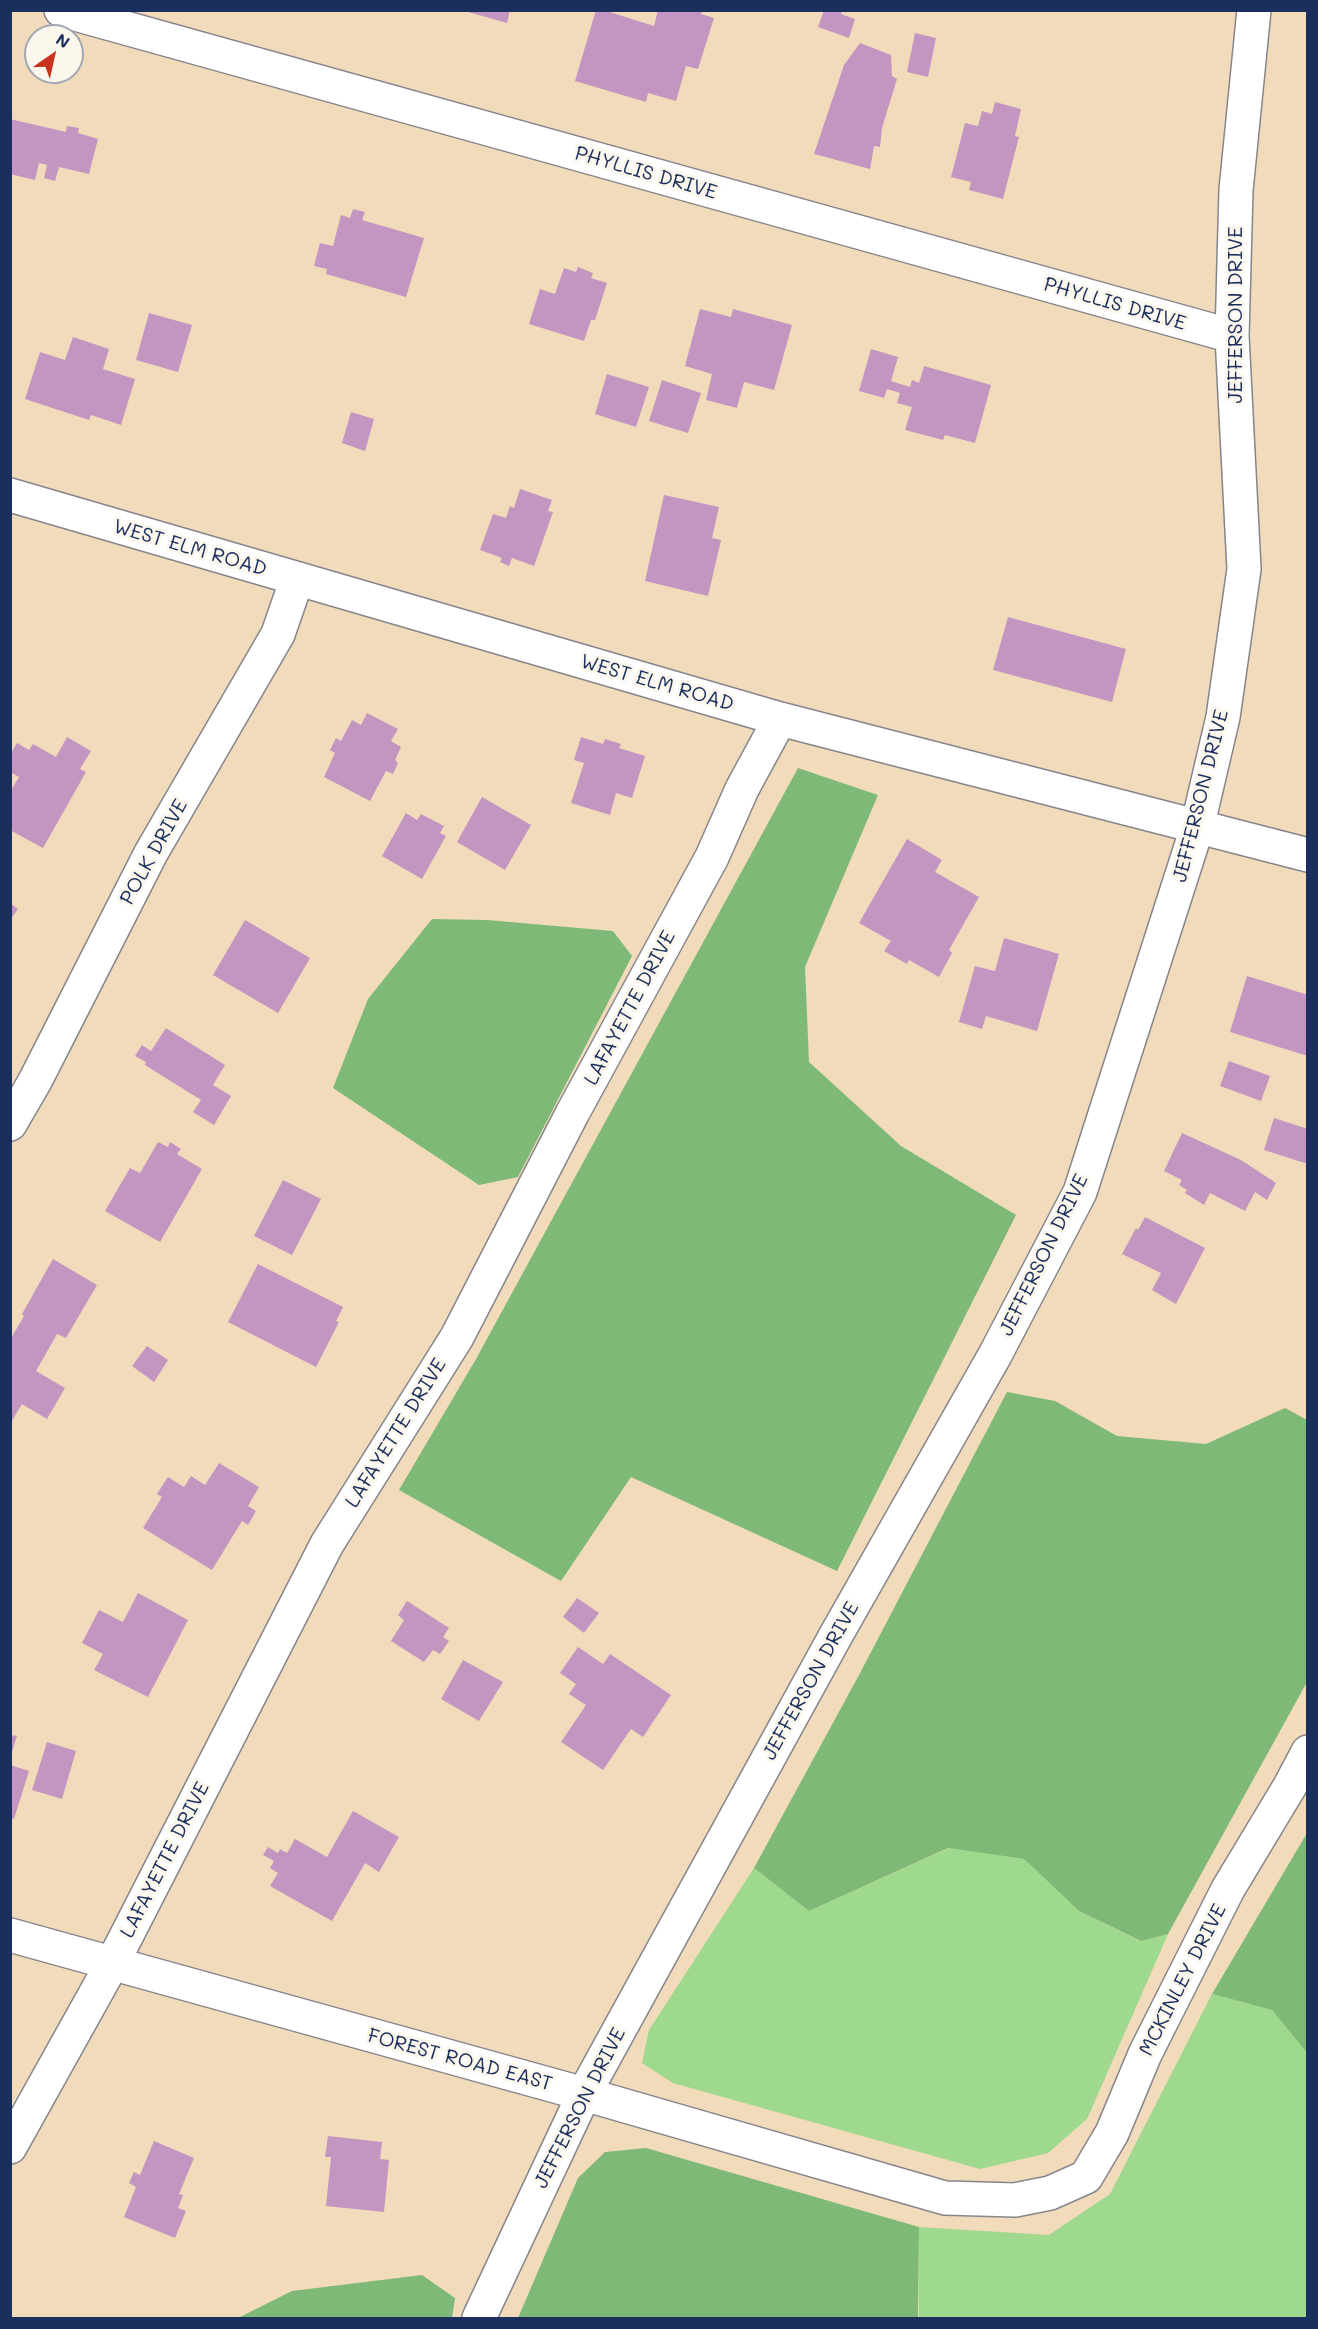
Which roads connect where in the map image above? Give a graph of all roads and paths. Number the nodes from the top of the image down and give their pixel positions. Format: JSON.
{"nodes":[{"id":1,"x":61,"y":10,"type":"edge"},
{"id":2,"x":1254,"y":10,"type":"edge"},
{"id":3,"x":1232,"y":336,"type":"junction"},
{"id":4,"x":10,"y":495,"type":"edge"},
{"id":5,"x":297,"y":579,"type":"junction"},
{"id":6,"x":780,"y":719,"type":"junction"},
{"id":7,"x":1197,"y":828,"type":"junction"},
{"id":8,"x":1308,"y":855,"type":"edge"},
{"id":9,"x":10,"y":1125,"type":"edge"},
{"id":10,"x":1308,"y":1752,"type":"edge"},
{"id":11,"x":10,"y":1935,"type":"edge"},
{"id":12,"x":112,"y":1964,"type":"junction"},
{"id":13,"x":584,"y":2094,"type":"junction"},
{"id":14,"x":10,"y":2147,"type":"edge"},
{"id":15,"x":1050,"y":2193,"type":"joint"},
{"id":16,"x":479,"y":2319,"type":"edge"}],
"edges":[{"from":1,"to":3,"type":"street","name":"PHYLLIS DRIVE"},
{"from":2,"to":3,"type":"street","name":"JEFFERSON DRIVE"},
{"from":3,"to":7,"type":"street","name":"JEFFERSON DRIVE"},
{"from":4,"to":5,"type":"street","name":"WEST ELM ROAD"},
{"from":5,"to":6,"type":"street","name":"WEST ELM ROAD"},
{"from":5,"to":9,"type":"street","name":"POLK DRIVE"},
{"from":6,"to":7,"type":"street","name":"WEST ELM ROAD"},
{"from":6,"to":12,"type":"street","name":"LAFAYETTE DRIVE"},
{"from":7,"to":8,"type":"street","name":"WEST ELM ROAD"},
{"from":7,"to":13,"type":"street","name":"JEFFERSON DRIVE"},
{"from":10,"to":15,"type":"street","name":"MCKINLEY DRIVE"},
{"from":11,"to":12,"type":"street","name":"FOREST ROAD EAST"},
{"from":12,"to":13,"type":"street","name":"FOREST ROAD EAST"},
{"from":12,"to":14,"type":"street","name":"LAFAYETTE DRIVE"},
{"from":13,"to":15,"type":"street","name":"FOREST ROAD EAST"},
{"from":13,"to":16,"type":"street","name":"JEFFERSON DRIVE"}]}
